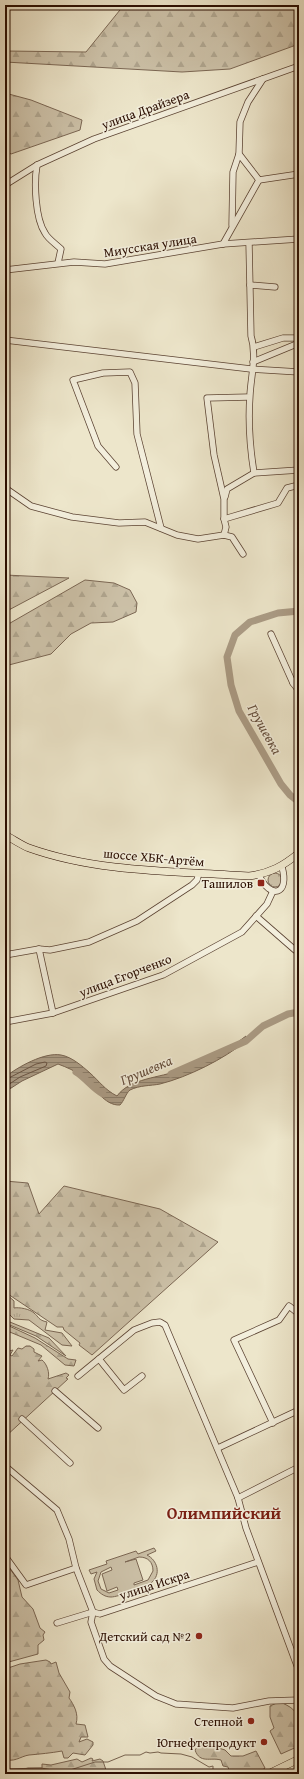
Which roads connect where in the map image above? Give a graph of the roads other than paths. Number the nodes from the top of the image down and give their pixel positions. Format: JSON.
{"nodes":[{"id":1,"x":299,"y":66,"type":"edge"},
{"id":2,"x":263,"y":79,"type":"junction"},
{"id":3,"x":239,"y":154,"type":"junction"},
{"id":4,"x":37,"y":165,"type":"junction"},
{"id":5,"x":299,"y":174,"type":"edge"},
{"id":6,"x":259,"y":180,"type":"junction"},
{"id":7,"x":5,"y":185,"type":"edge"},
{"id":8,"x":232,"y":228,"type":"junction"},
{"id":9,"x":299,"y":239,"type":"edge"},
{"id":10,"x":249,"y":243,"type":"junction"},
{"id":11,"x":223,"y":244,"type":"junction"},
{"id":12,"x":58,"y":263,"type":"junction"},
{"id":13,"x":5,"y":270,"type":"edge"},
{"id":14,"x":250,"y":285,"type":"junction"},
{"id":15,"x":275,"y":287,"type":"dead end"},
{"id":16,"x":299,"y":338,"type":"edge"},
{"id":17,"x":5,"y":340,"type":"edge"},
{"id":18,"x":299,"y":343,"type":"edge"},
{"id":19,"x":254,"y":347,"type":"junction"},
{"id":20,"x":253,"y":362,"type":"junction"},
{"id":21,"x":251,"y":369,"type":"junction"},
{"id":22,"x":299,"y":372,"type":"edge"},
{"id":23,"x":249,"y":397,"type":"junction"},
{"id":24,"x":116,"y":468,"type":"dead end"},
{"id":25,"x":299,"y":470,"type":"edge"},
{"id":26,"x":254,"y":473,"type":"junction"},
{"id":27,"x":299,"y":485,"type":"edge"},
{"id":28,"x":5,"y":488,"type":"edge"},
{"id":29,"x":224,"y":499,"type":"junction"},
{"id":30,"x":224,"y":519,"type":"junction"},
{"id":31,"x":161,"y":528,"type":"junction"},
{"id":32,"x":224,"y":535,"type":"junction"},
{"id":33,"x":243,"y":554,"type":"dead end"},
{"id":34,"x":271,"y":634,"type":"dead end"},
{"id":35,"x":296,"y":682,"type":"edge"},
{"id":36,"x":299,"y":691,"type":"edge"},
{"id":37,"x":5,"y":835,"type":"edge"},
{"id":38,"x":299,"y":853,"type":"edge"},
{"id":39,"x":282,"y":867,"type":"junction"},
{"id":40,"x":199,"y":873,"type":"junction"},
{"id":41,"x":259,"y":875,"type":"junction"},
{"id":42,"x":273,"y":891,"type":"junction"},
{"id":43,"x":256,"y":916,"type":"junction"},
{"id":44,"x":299,"y":947,"type":"edge"},
{"id":45,"x":40,"y":949,"type":"junction"},
{"id":46,"x":5,"y":955,"type":"edge"},
{"id":47,"x":53,"y":1013,"type":"junction"},
{"id":48,"x":5,"y":1022,"type":"edge"},
{"id":49,"x":299,"y":1314,"type":"edge"},
{"id":50,"x":99,"y":1359,"type":"junction"},
{"id":51,"x":78,"y":1376,"type":"dead end"},
{"id":52,"x":142,"y":1376,"type":"dead end"},
{"id":53,"x":55,"y":1391,"type":"dead end"},
{"id":54,"x":299,"y":1410,"type":"edge"},
{"id":55,"x":22,"y":1419,"type":"dead end"},
{"id":56,"x":272,"y":1423,"type":"junction"},
{"id":57,"x":98,"y":1428,"type":"dead end"},
{"id":58,"x":218,"y":1448,"type":"junction"},
{"id":59,"x":70,"y":1463,"type":"dead end"},
{"id":60,"x":5,"y":1466,"type":"edge"},
{"id":61,"x":299,"y":1467,"type":"edge"},
{"id":62,"x":238,"y":1498,"type":"junction"},
{"id":63,"x":5,"y":1556,"type":"edge"},
{"id":64,"x":258,"y":1562,"type":"junction"},
{"id":65,"x":76,"y":1568,"type":"junction"},
{"id":66,"x":93,"y":1612,"type":"junction"},
{"id":67,"x":57,"y":1623,"type":"dead end"},
{"id":68,"x":299,"y":1671,"type":"edge"},
{"id":69,"x":299,"y":1700,"type":"edge"},
{"id":70,"x":299,"y":1759,"type":"edge"},
{"id":71,"x":271,"y":1773,"type":"edge"}],
"edges":[{"from":1,"to":2,"type":"street","name":"улица Драйзера"},
{"from":2,"to":3,"type":"street"},
{"from":2,"to":4,"type":"street","name":"улица Драйзера"},
{"from":3,"to":6,"type":"street"},
{"from":3,"to":8,"type":"street"},
{"from":4,"to":7,"type":"street","name":"улица Драйзера"},
{"from":4,"to":12,"type":"street"},
{"from":5,"to":6,"type":"street"},
{"from":6,"to":8,"type":"street"},
{"from":8,"to":11,"type":"street"},
{"from":9,"to":10,"type":"street","name":"Миусская улица"},
{"from":10,"to":11,"type":"street","name":"Миусская улица"},
{"from":10,"to":14,"type":"street"},
{"from":11,"to":12,"type":"street","name":"Миусская улица"},
{"from":12,"to":13,"type":"street","name":"Миусская улица"},
{"from":14,"to":15,"type":"street"},
{"from":14,"to":19,"type":"street"},
{"from":16,"to":19,"type":"street"},
{"from":17,"to":21,"type":"street"},
{"from":18,"to":20,"type":"street"},
{"from":19,"to":20,"type":"street"},
{"from":20,"to":21,"type":"street"},
{"from":21,"to":22,"type":"street"},
{"from":21,"to":23,"type":"street"},
{"from":23,"to":26,"type":"street"},
{"from":23,"to":29,"type":"street"},
{"from":24,"to":31,"type":"street"},
{"from":25,"to":26,"type":"street"},
{"from":26,"to":29,"type":"street"},
{"from":27,"to":30,"type":"street"},
{"from":28,"to":31,"type":"street"},
{"from":29,"to":30,"type":"street"},
{"from":30,"to":32,"type":"street"},
{"from":31,"to":32,"type":"street"},
{"from":32,"to":33,"type":"street"},
{"from":34,"to":35,"type":"street"},
{"from":35,"to":36,"type":"street"},
{"from":37,"to":40,"type":"main road","name":"шоссе ХБК-Артём"},
{"from":38,"to":39,"type":"main road","name":"шоссе ХБК-Артём"},
{"from":39,"to":41,"type":"main road","name":"шоссе ХБК-Артём"},
{"from":39,"to":42,"type":"street","name":"улица Егорченко"},
{"from":40,"to":41,"type":"main road","name":"шоссе ХБК-Артём"},
{"from":40,"to":45,"type":"street"},
{"from":41,"to":42,"type":"street"},
{"from":42,"to":43,"type":"street","name":"улица Егорченко"},
{"from":43,"to":44,"type":"street"},
{"from":43,"to":47,"type":"street","name":"улица Егорченко"},
{"from":45,"to":46,"type":"street"},
{"from":45,"to":47,"type":"street"},
{"from":47,"to":48,"type":"street","name":"улица Егорченко"},
{"from":49,"to":56,"type":"street"},
{"from":50,"to":51,"type":"street"},
{"from":50,"to":52,"type":"street"},
{"from":50,"to":58,"type":"street"},
{"from":53,"to":57,"type":"street"},
{"from":54,"to":56,"type":"street"},
{"from":55,"to":59,"type":"street"},
{"from":56,"to":58,"type":"street"},
{"from":58,"to":62,"type":"street"},
{"from":60,"to":65,"type":"street"},
{"from":61,"to":62,"type":"street"},
{"from":62,"to":64,"type":"street"},
{"from":63,"to":65,"type":"street"},
{"from":64,"to":66,"type":"street","name":"улица Искра"},
{"from":64,"to":68,"type":"street"},
{"from":65,"to":66,"type":"street"},
{"from":66,"to":67,"type":"street","name":"улица Искра"},
{"from":66,"to":69,"type":"street"},
{"from":70,"to":71,"type":"main road"}]}
